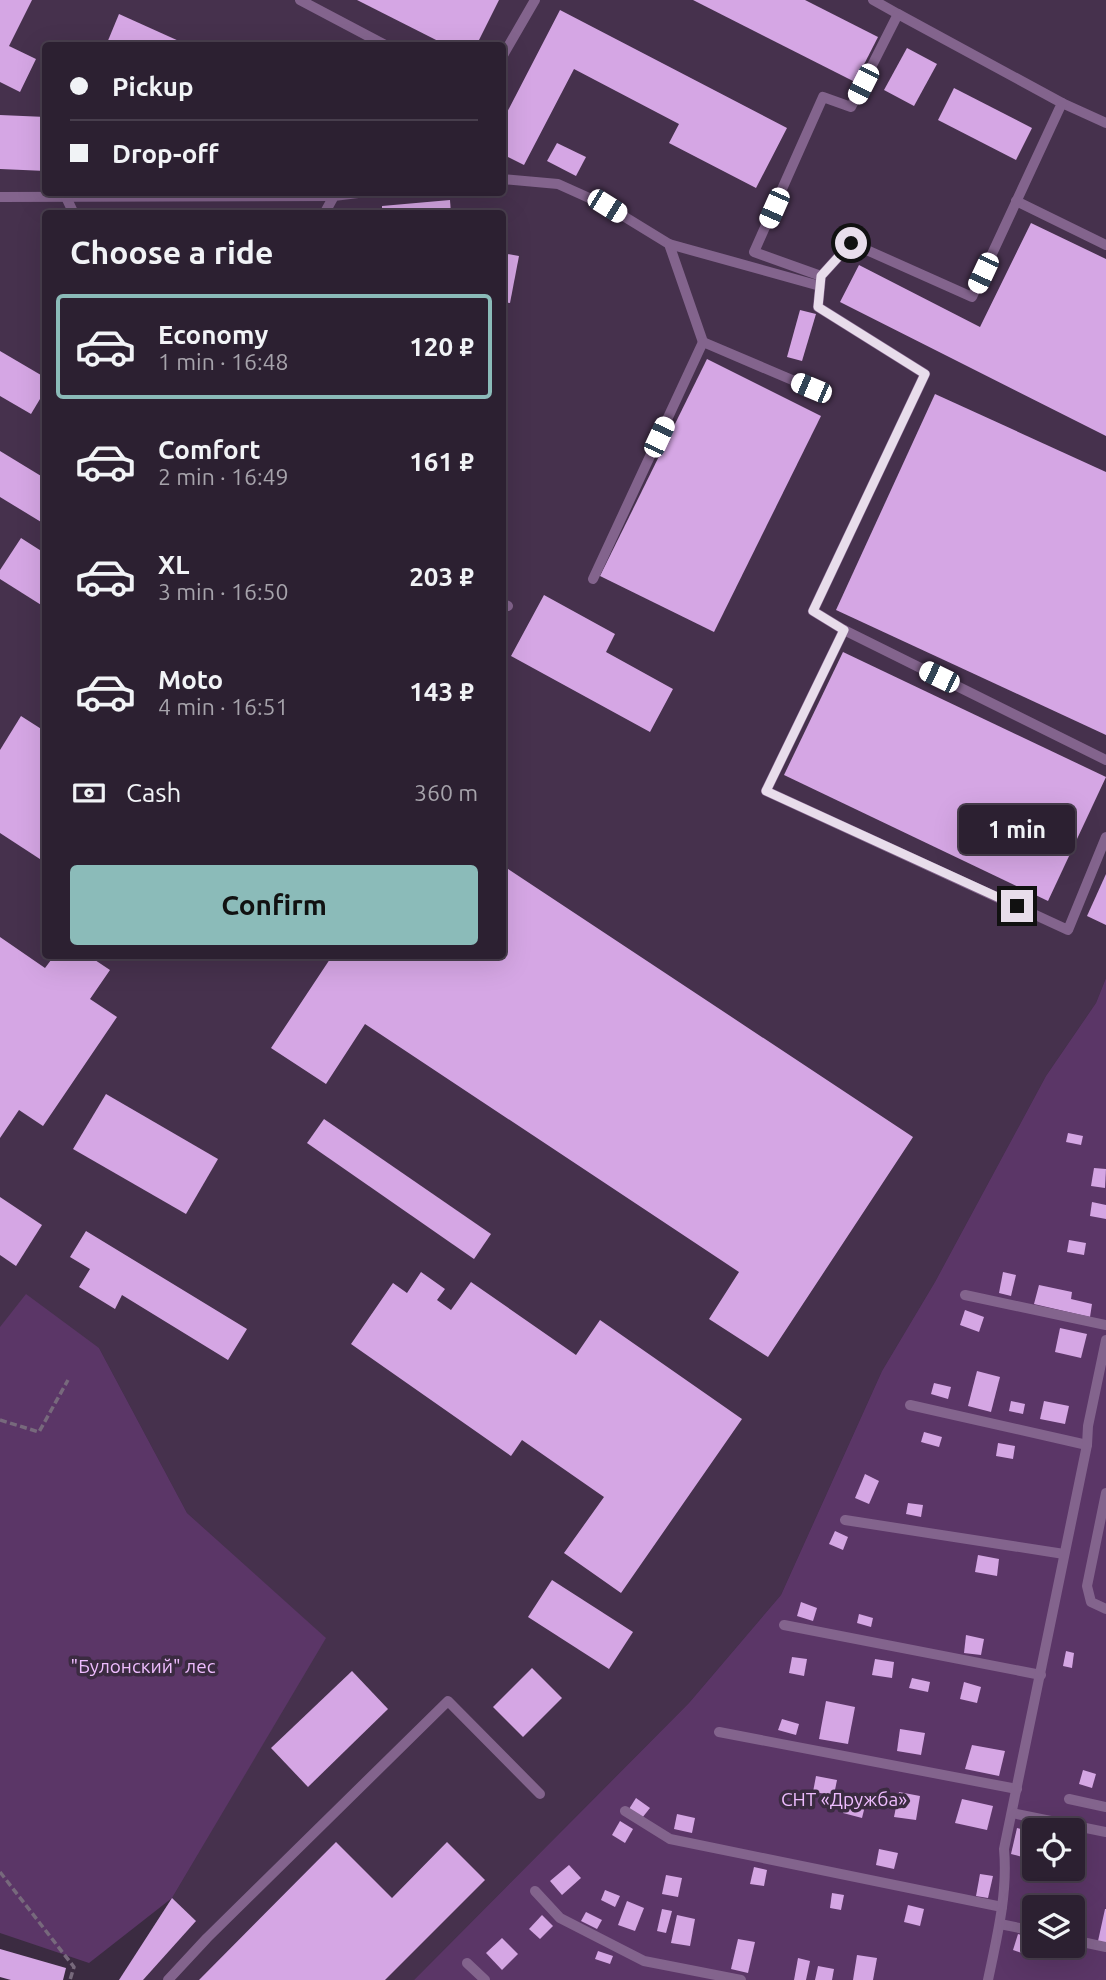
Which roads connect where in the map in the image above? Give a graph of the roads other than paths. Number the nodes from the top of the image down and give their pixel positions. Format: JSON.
{"nodes":[{"id":1,"x":300,"y":0,"type":"edge"},
{"id":2,"x":535,"y":0,"type":"edge"},
{"id":3,"x":873,"y":0,"type":"edge"},
{"id":4,"x":898,"y":13,"type":"junction"},
{"id":5,"x":379,"y":42,"type":"edge"},
{"id":6,"x":506,"y":50,"type":"edge"},
{"id":7,"x":1062,"y":103,"type":"junction"},
{"id":8,"x":1106,"y":123,"type":"edge"},
{"id":9,"x":506,"y":179,"type":"edge"},
{"id":10,"x":334,"y":196,"type":"joint"},
{"id":11,"x":0,"y":197,"type":"edge"},
{"id":12,"x":66,"y":197,"type":"junction"},
{"id":13,"x":1016,"y":201,"type":"junction"},
{"id":14,"x":72,"y":210,"type":"edge"},
{"id":15,"x":326,"y":210,"type":"edge"},
{"id":16,"x":669,"y":244,"type":"junction"},
{"id":17,"x":1106,"y":245,"type":"edge"},
{"id":18,"x":820,"y":281,"type":"junction"},
{"id":19,"x":703,"y":342,"type":"junction"},
{"id":20,"x":811,"y":388,"type":"dead end"},
{"id":21,"x":593,"y":579,"type":"dead end"},
{"id":22,"x":844,"y":630,"type":"junction"},
{"id":23,"x":1106,"y":760,"type":"edge"},
{"id":24,"x":1106,"y":837,"type":"edge"},
{"id":25,"x":965,"y":1295,"type":"dead end"},
{"id":26,"x":1106,"y":1325,"type":"edge"},
{"id":27,"x":1106,"y":1340,"type":"edge"},
{"id":28,"x":910,"y":1405,"type":"dead end"},
{"id":29,"x":1087,"y":1445,"type":"junction"},
{"id":30,"x":1106,"y":1493,"type":"edge"},
{"id":31,"x":845,"y":1520,"type":"dead end"},
{"id":32,"x":1064,"y":1554,"type":"junction"},
{"id":33,"x":1106,"y":1609,"type":"edge"},
{"id":34,"x":784,"y":1625,"type":"dead end"},
{"id":35,"x":1041,"y":1675,"type":"junction"},
{"id":36,"x":719,"y":1732,"type":"dead end"},
{"id":37,"x":1017,"y":1789,"type":"junction"},
{"id":38,"x":540,"y":1794,"type":"dead end"},
{"id":39,"x":1069,"y":1800,"type":"dead end"},
{"id":40,"x":1106,"y":1807,"type":"edge"},
{"id":41,"x":625,"y":1811,"type":"dead end"},
{"id":42,"x":1012,"y":1813,"type":"junction"},
{"id":43,"x":1106,"y":1832,"type":"edge"},
{"id":44,"x":535,"y":1891,"type":"dead end"},
{"id":45,"x":1002,"y":1908,"type":"junction"},
{"id":46,"x":1000,"y":1924,"type":"junction"},
{"id":47,"x":1022,"y":1929,"type":"edge"},
{"id":48,"x":1085,"y":1943,"type":"edge"},
{"id":49,"x":1106,"y":1947,"type":"edge"},
{"id":50,"x":467,"y":1963,"type":"dead end"},
{"id":51,"x":168,"y":1980,"type":"edge"},
{"id":52,"x":485,"y":1980,"type":"edge"},
{"id":53,"x":741,"y":1980,"type":"edge"},
{"id":54,"x":988,"y":1980,"type":"edge"}],
"edges":[{"from":1,"to":5,"type":"lane"},
{"from":2,"to":6,"type":"lane"},
{"from":3,"to":4,"type":"lane"},
{"from":4,"to":7,"type":"lane"},
{"from":4,"to":18,"type":"lane"},
{"from":7,"to":8,"type":"lane"},
{"from":7,"to":13,"type":"lane"},
{"from":9,"to":16,"type":"lane"},
{"from":10,"to":12,"type":"lane"},
{"from":10,"to":15,"type":"lane"},
{"from":11,"to":12,"type":"lane"},
{"from":12,"to":14,"type":"lane"},
{"from":13,"to":17,"type":"lane"},
{"from":13,"to":18,"type":"lane"},
{"from":16,"to":18,"type":"lane"},
{"from":16,"to":19,"type":"lane"},
{"from":18,"to":22,"type":"lane"},
{"from":19,"to":20,"type":"lane"},
{"from":19,"to":21,"type":"lane"},
{"from":22,"to":23,"type":"lane"},
{"from":22,"to":24,"type":"lane"},
{"from":25,"to":26,"type":"lane"},
{"from":27,"to":29,"type":"lane"},
{"from":28,"to":29,"type":"lane"},
{"from":29,"to":32,"type":"lane"},
{"from":30,"to":33,"type":"lane"},
{"from":31,"to":32,"type":"lane"},
{"from":32,"to":35,"type":"lane"},
{"from":34,"to":35,"type":"lane"},
{"from":35,"to":37,"type":"lane"},
{"from":36,"to":37,"type":"lane"},
{"from":37,"to":42,"type":"lane"},
{"from":38,"to":51,"type":"lane"},
{"from":39,"to":40,"type":"lane"},
{"from":41,"to":45,"type":"lane"},
{"from":42,"to":43,"type":"lane"},
{"from":42,"to":45,"type":"lane"},
{"from":44,"to":53,"type":"lane"},
{"from":45,"to":46,"type":"lane"},
{"from":46,"to":47,"type":"lane"},
{"from":46,"to":54,"type":"lane"},
{"from":48,"to":49,"type":"lane"},
{"from":50,"to":52,"type":"lane"}]}
